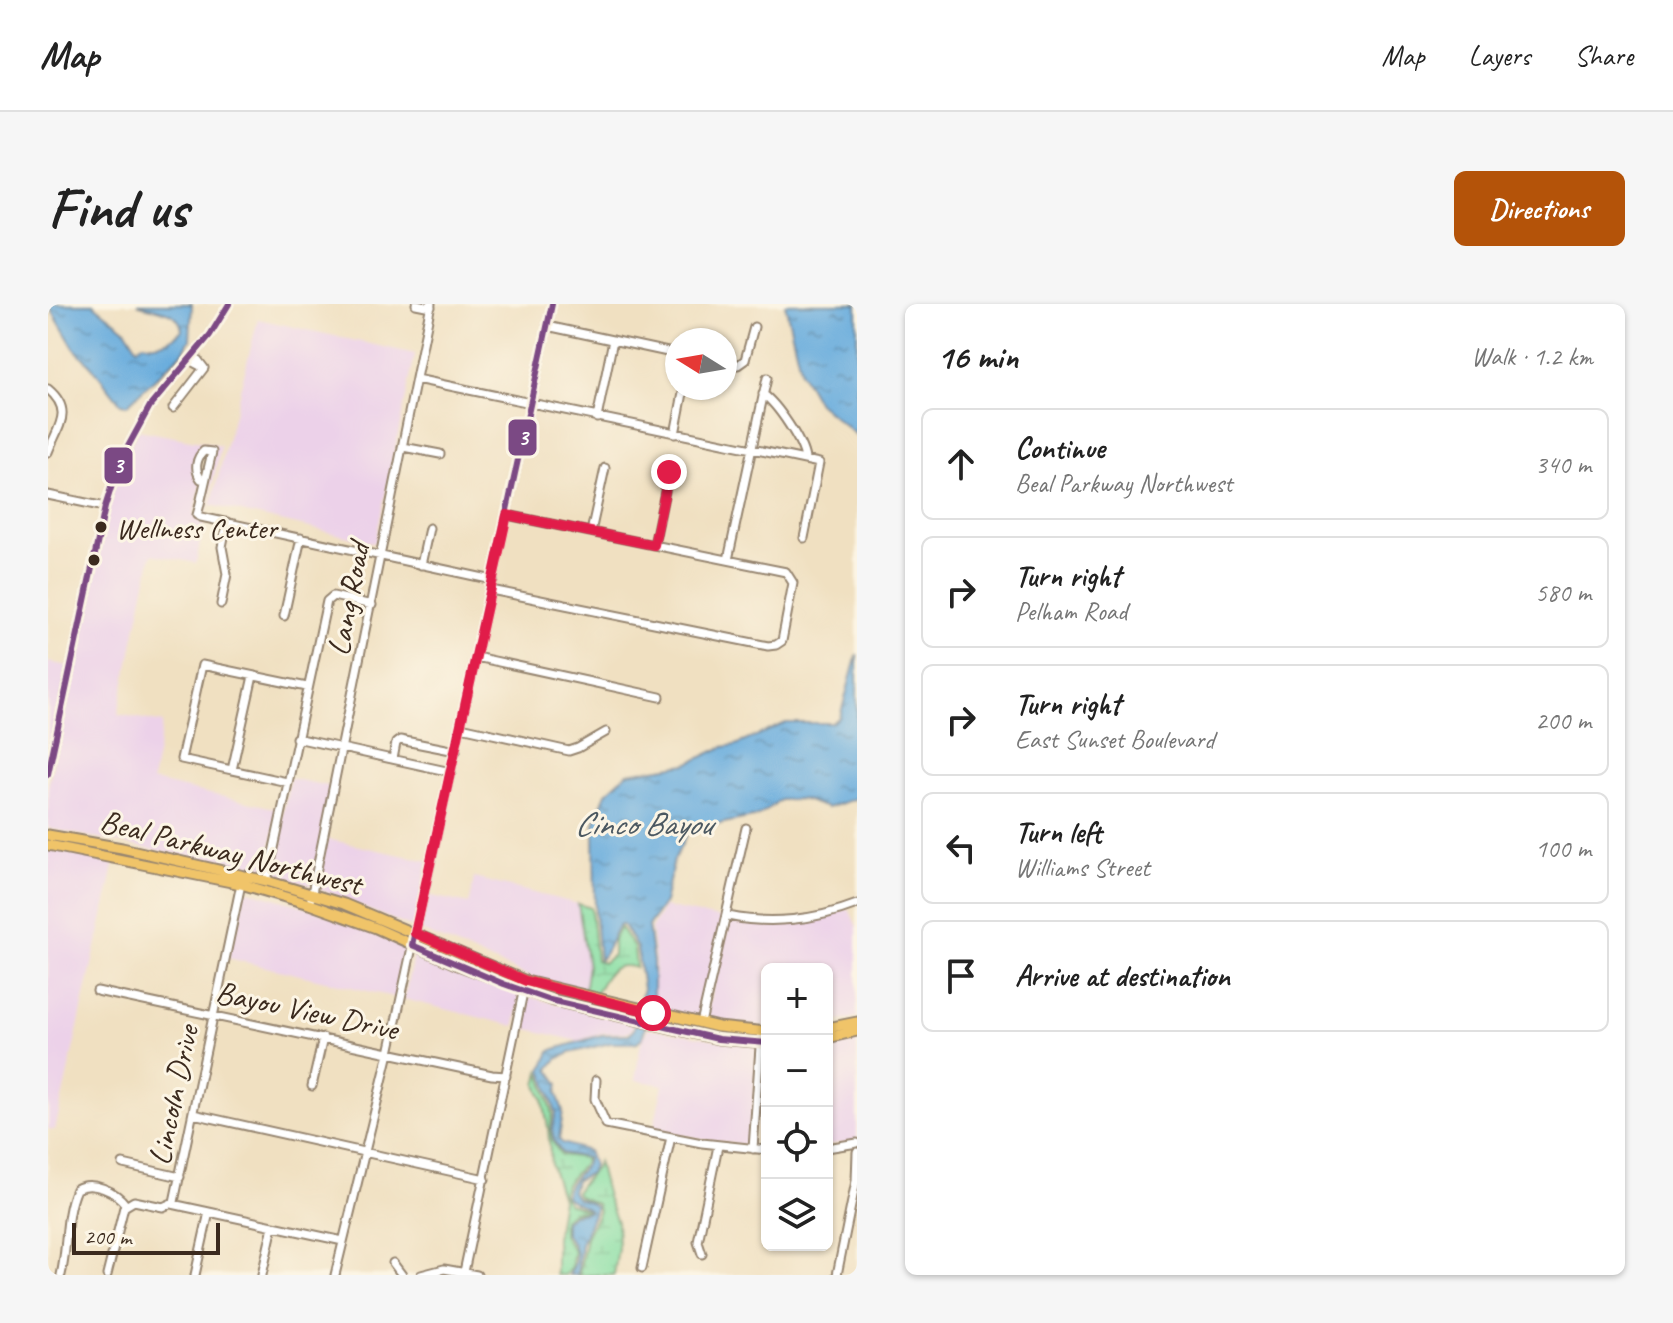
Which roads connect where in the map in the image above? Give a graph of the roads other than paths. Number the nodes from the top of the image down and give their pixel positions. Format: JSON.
{"nodes":[{"id":1,"x":229,"y":304,"type":"edge"},
{"id":2,"x":416,"y":304,"type":"edge"},
{"id":3,"x":552,"y":304,"type":"edge"},
{"id":4,"x":431,"y":306,"type":"edge"},
{"id":5,"x":547,"y":326,"type":"junction"},
{"id":6,"x":754,"y":327,"type":"dead end"},
{"id":7,"x":613,"y":340,"type":"junction"},
{"id":8,"x":665,"y":351,"type":"edge"},
{"id":9,"x":191,"y":357,"type":"junction"},
{"id":10,"x":737,"y":365,"type":"edge"},
{"id":11,"x":767,"y":378,"type":"dead end"},
{"id":12,"x":416,"y":379,"type":"junction"},
{"id":13,"x":48,"y":389,"type":"edge"},
{"id":14,"x":763,"y":394,"type":"junction"},
{"id":15,"x":682,"y":400,"type":"edge"},
{"id":16,"x":531,"y":404,"type":"junction"},
{"id":17,"x":173,"y":408,"type":"dead end"},
{"id":18,"x":597,"y":418,"type":"junction"},
{"id":19,"x":675,"y":434,"type":"junction"},
{"id":20,"x":403,"y":447,"type":"junction"},
{"id":21,"x":752,"y":449,"type":"junction"},
{"id":22,"x":48,"y":452,"type":"edge"},
{"id":23,"x":440,"y":454,"type":"dead end"},
{"id":24,"x":805,"y":459,"type":"junction"},
{"id":25,"x":605,"y":468,"type":"dead end"},
{"id":26,"x":669,"y":472,"type":"dead end"},
{"id":27,"x":205,"y":480,"type":"dead end"},
{"id":28,"x":48,"y":495,"type":"edge"},
{"id":29,"x":105,"y":507,"type":"junction"},
{"id":30,"x":507,"y":515,"type":"junction"},
{"id":31,"x":227,"y":522,"type":"junction"},
{"id":32,"x":429,"y":528,"type":"dead end"},
{"id":33,"x":591,"y":532,"type":"junction"},
{"id":34,"x":301,"y":538,"type":"junction"},
{"id":35,"x":804,"y":538,"type":"dead end"},
{"id":36,"x":654,"y":545,"type":"junction"},
{"id":37,"x":381,"y":556,"type":"junction"},
{"id":38,"x":728,"y":560,"type":"junction"},
{"id":39,"x":421,"y":565,"type":"junction"},
{"id":40,"x":493,"y":580,"type":"junction"},
{"id":41,"x":491,"y":590,"type":"junction"},
{"id":42,"x":221,"y":604,"type":"dead end"},
{"id":43,"x":372,"y":605,"type":"junction"},
{"id":44,"x":284,"y":616,"type":"dead end"},
{"id":45,"x":476,"y":657,"type":"junction"},
{"id":46,"x":253,"y":676,"type":"junction"},
{"id":47,"x":307,"y":687,"type":"junction"},
{"id":48,"x":660,"y":697,"type":"dead end"},
{"id":49,"x":461,"y":727,"type":"junction"},
{"id":50,"x":606,"y":732,"type":"dead end"},
{"id":51,"x":296,"y":738,"type":"junction"},
{"id":52,"x":343,"y":747,"type":"junction"},
{"id":53,"x":456,"y":751,"type":"junction"},
{"id":54,"x":393,"y":759,"type":"junction"},
{"id":55,"x":232,"y":770,"type":"junction"},
{"id":56,"x":451,"y":772,"type":"junction"},
{"id":57,"x":48,"y":774,"type":"edge"},
{"id":58,"x":287,"y":782,"type":"junction"},
{"id":59,"x":746,"y":828,"type":"dead end"},
{"id":60,"x":48,"y":835,"type":"edge"},
{"id":61,"x":48,"y":845,"type":"edge"},
{"id":62,"x":172,"y":859,"type":"junction"},
{"id":63,"x":158,"y":867,"type":"junction"},
{"id":64,"x":242,"y":880,"type":"junction"},
{"id":65,"x":267,"y":881,"type":"junction"},
{"id":66,"x":310,"y":899,"type":"junction"},
{"id":67,"x":857,"y":904,"type":"edge"},
{"id":68,"x":728,"y":916,"type":"junction"},
{"id":69,"x":415,"y":933,"type":"junction"},
{"id":70,"x":412,"y":945,"type":"junction"},
{"id":71,"x":524,"y":986,"type":"junction"},
{"id":72,"x":97,"y":991,"type":"dead end"},
{"id":73,"x":213,"y":1015,"type":"junction"},
{"id":74,"x":701,"y":1023,"type":"junction"},
{"id":75,"x":852,"y":1023,"type":"edge"},
{"id":76,"x":651,"y":1024,"type":"junction"},
{"id":77,"x":833,"y":1031,"type":"edge"},
{"id":78,"x":857,"y":1031,"type":"edge"},
{"id":79,"x":833,"y":1033,"type":"edge"},
{"id":80,"x":761,"y":1037,"type":"edge"},
{"id":81,"x":323,"y":1038,"type":"junction"},
{"id":82,"x":761,"y":1038,"type":"edge"},
{"id":83,"x":389,"y":1053,"type":"junction"},
{"id":84,"x":761,"y":1068,"type":"edge"},
{"id":85,"x":506,"y":1076,"type":"junction"},
{"id":86,"x":596,"y":1080,"type":"dead end"},
{"id":87,"x":312,"y":1086,"type":"dead end"},
{"id":88,"x":193,"y":1114,"type":"junction"},
{"id":89,"x":671,"y":1137,"type":"junction"},
{"id":90,"x":857,"y":1143,"type":"edge"},
{"id":91,"x":718,"y":1146,"type":"junction"},
{"id":92,"x":833,"y":1147,"type":"edge"},
{"id":93,"x":753,"y":1149,"type":"junction"},
{"id":94,"x":761,"y":1150,"type":"edge"},
{"id":95,"x":857,"y":1152,"type":"edge"},
{"id":96,"x":365,"y":1154,"type":"junction"},
{"id":97,"x":123,"y":1164,"type":"dead end"},
{"id":98,"x":180,"y":1177,"type":"junction"},
{"id":99,"x":485,"y":1179,"type":"junction"},
{"id":100,"x":172,"y":1204,"type":"junction"},
{"id":101,"x":126,"y":1205,"type":"junction"},
{"id":102,"x":209,"y":1212,"type":"junction"},
{"id":103,"x":273,"y":1226,"type":"junction"},
{"id":104,"x":343,"y":1241,"type":"junction"},
{"id":105,"x":702,"y":1254,"type":"dead end"},
{"id":106,"x":393,"y":1263,"type":"dead end"},
{"id":107,"x":642,"y":1268,"type":"dead end"},
{"id":108,"x":464,"y":1272,"type":"junction"},
{"id":109,"x":61,"y":1275,"type":"edge"},
{"id":110,"x":107,"y":1275,"type":"edge"},
{"id":111,"x":195,"y":1275,"type":"edge"},
{"id":112,"x":262,"y":1275,"type":"edge"},
{"id":113,"x":335,"y":1275,"type":"edge"},
{"id":114,"x":402,"y":1275,"type":"edge"},
{"id":115,"x":421,"y":1275,"type":"edge"},
{"id":116,"x":477,"y":1275,"type":"edge"},
{"id":117,"x":837,"y":1275,"type":"edge"}],
"edges":[{"from":1,"to":9,"type":"street"},
{"from":2,"to":4,"type":"street"},
{"from":3,"to":5,"type":"street"},
{"from":4,"to":12,"type":"street","name":"Lang Road"},
{"from":5,"to":7,"type":"street"},
{"from":5,"to":16,"type":"street"},
{"from":6,"to":10,"type":"street"},
{"from":7,"to":8,"type":"street"},
{"from":7,"to":18,"type":"street"},
{"from":9,"to":17,"type":"street"},
{"from":9,"to":29,"type":"street"},
{"from":11,"to":14,"type":"street"},
{"from":12,"to":16,"type":"street"},
{"from":12,"to":20,"type":"street","name":"Lang Road"},
{"from":13,"to":22,"type":"street"},
{"from":14,"to":21,"type":"street"},
{"from":14,"to":24,"type":"street"},
{"from":15,"to":19,"type":"street"},
{"from":16,"to":18,"type":"street"},
{"from":16,"to":30,"type":"street"},
{"from":18,"to":19,"type":"street"},
{"from":19,"to":21,"type":"street"},
{"from":20,"to":23,"type":"street"},
{"from":20,"to":37,"type":"street","name":"Lang Road"},
{"from":21,"to":24,"type":"street"},
{"from":21,"to":38,"type":"street"},
{"from":24,"to":35,"type":"street"},
{"from":25,"to":33,"type":"street"},
{"from":26,"to":36,"type":"street"},
{"from":27,"to":31,"type":"street"},
{"from":28,"to":29,"type":"street"},
{"from":29,"to":57,"type":"street"},
{"from":30,"to":33,"type":"street"},
{"from":30,"to":40,"type":"street"},
{"from":31,"to":34,"type":"street"},
{"from":31,"to":42,"type":"street"},
{"from":32,"to":39,"type":"street"},
{"from":33,"to":36,"type":"street"},
{"from":34,"to":37,"type":"street"},
{"from":34,"to":44,"type":"street"},
{"from":36,"to":38,"type":"street"},
{"from":37,"to":39,"type":"street"},
{"from":37,"to":43,"type":"street","name":"Lang Road"},
{"from":38,"to":41,"type":"street"},
{"from":39,"to":40,"type":"street"},
{"from":40,"to":41,"type":"street"},
{"from":41,"to":45,"type":"street"},
{"from":43,"to":47,"type":"street"},
{"from":43,"to":52,"type":"street","name":"Lang Road"},
{"from":45,"to":48,"type":"street"},
{"from":45,"to":49,"type":"street"},
{"from":46,"to":47,"type":"street"},
{"from":46,"to":55,"type":"street"},
{"from":46,"to":55,"type":"street"},
{"from":47,"to":51,"type":"street"},
{"from":49,"to":50,"type":"street"},
{"from":49,"to":53,"type":"street"},
{"from":51,"to":52,"type":"street"},
{"from":51,"to":58,"type":"street"},
{"from":52,"to":54,"type":"street"},
{"from":52,"to":66,"type":"street","name":"Lang Road"},
{"from":53,"to":54,"type":"street"},
{"from":53,"to":56,"type":"street"},
{"from":54,"to":56,"type":"street"},
{"from":55,"to":58,"type":"street"},
{"from":56,"to":69,"type":"street"},
{"from":58,"to":65,"type":"street"},
{"from":59,"to":68,"type":"street"},
{"from":60,"to":62,"type":"main road","name":"Beal Parkway Northwest"},
{"from":61,"to":63,"type":"main road","name":"Beal Parkway Northwest"},
{"from":62,"to":63,"type":"main road"},
{"from":62,"to":64,"type":"main road","name":"Beal Parkway Northwest"},
{"from":63,"to":64,"type":"main road","name":"Beal Parkway Northwest"},
{"from":64,"to":65,"type":"main road","name":"Beal Parkway Northwest"},
{"from":64,"to":66,"type":"main road","name":"Beal Parkway Northwest"},
{"from":64,"to":73,"type":"street","name":"Lincoln Drive"},
{"from":65,"to":66,"type":"main road","name":"Beal Parkway Northwest"},
{"from":66,"to":69,"type":"main road","name":"Beal Parkway Northwest"},
{"from":66,"to":70,"type":"main road","name":"Beal Parkway Northwest"},
{"from":67,"to":68,"type":"street"},
{"from":68,"to":74,"type":"street"},
{"from":69,"to":70,"type":"street"},
{"from":69,"to":71,"type":"main road","name":"Beal Parkway Northwest"},
{"from":70,"to":71,"type":"main road","name":"Beal Parkway Northwest"},
{"from":70,"to":83,"type":"street"},
{"from":71,"to":74,"type":"main road","name":"Beal Parkway Northwest"},
{"from":71,"to":76,"type":"main road","name":"Beal Parkway Northwest"},
{"from":71,"to":85,"type":"street"},
{"from":72,"to":73,"type":"street","name":"Bayou View Drive"},
{"from":73,"to":81,"type":"street","name":"Bayou View Drive"},
{"from":73,"to":88,"type":"street","name":"Lincoln Drive"},
{"from":74,"to":76,"type":"main road"},
{"from":74,"to":80,"type":"main road","name":"Beal Parkway Northwest"},
{"from":75,"to":77,"type":"main road"},
{"from":76,"to":82,"type":"main road","name":"Beal Parkway Northwest"},
{"from":78,"to":79,"type":"main road"},
{"from":81,"to":83,"type":"street","name":"Bayou View Drive"},
{"from":81,"to":87,"type":"street"},
{"from":83,"to":85,"type":"street","name":"Bayou View Drive"},
{"from":83,"to":96,"type":"street"},
{"from":84,"to":93,"type":"street"},
{"from":85,"to":99,"type":"street"},
{"from":86,"to":89,"type":"street"},
{"from":88,"to":96,"type":"street"},
{"from":88,"to":98,"type":"street","name":"Lincoln Drive"},
{"from":89,"to":91,"type":"street"},
{"from":89,"to":107,"type":"street"},
{"from":90,"to":92,"type":"street"},
{"from":91,"to":93,"type":"street"},
{"from":91,"to":105,"type":"street"},
{"from":93,"to":94,"type":"street"},
{"from":95,"to":117,"type":"street"},
{"from":96,"to":99,"type":"street"},
{"from":96,"to":104,"type":"street"},
{"from":97,"to":98,"type":"street"},
{"from":98,"to":100,"type":"street","name":"Lincoln Drive"},
{"from":99,"to":108,"type":"street"},
{"from":100,"to":101,"type":"street","name":"Lincoln Drive"},
{"from":100,"to":102,"type":"street"},
{"from":101,"to":109,"type":"street"},
{"from":101,"to":110,"type":"street","name":"Lincoln Drive"},
{"from":102,"to":103,"type":"street"},
{"from":102,"to":111,"type":"street"},
{"from":103,"to":104,"type":"street"},
{"from":103,"to":112,"type":"street"},
{"from":104,"to":113,"type":"street"},
{"from":106,"to":114,"type":"street"},
{"from":108,"to":115,"type":"street"},
{"from":108,"to":116,"type":"street"}]}
